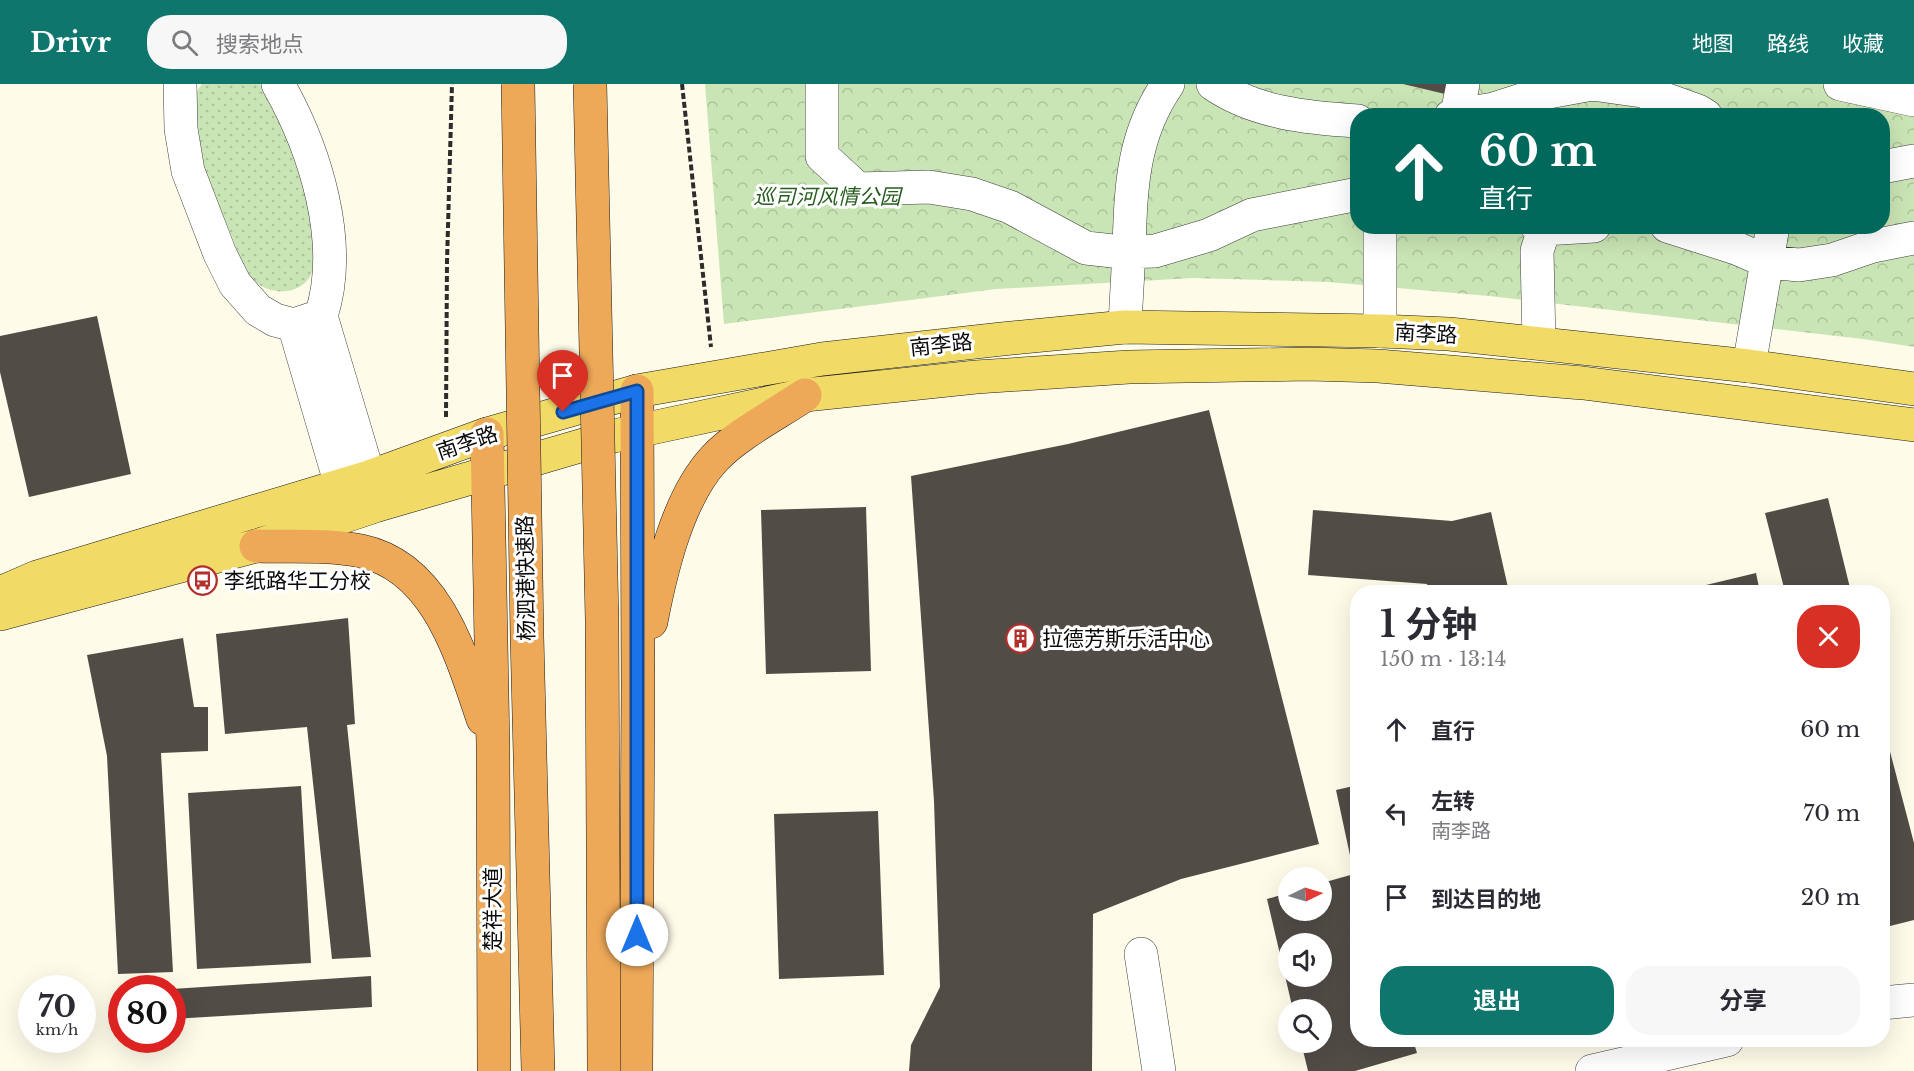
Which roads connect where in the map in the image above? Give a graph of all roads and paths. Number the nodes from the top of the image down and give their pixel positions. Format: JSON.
{"nodes":[{"id":1,"x":180,"y":84,"type":"edge"},
{"id":2,"x":278,"y":84,"type":"edge"},
{"id":3,"x":452,"y":84,"type":"edge"},
{"id":4,"x":518,"y":84,"type":"edge"},
{"id":5,"x":590,"y":84,"type":"edge"},
{"id":6,"x":682,"y":84,"type":"edge"},
{"id":7,"x":822,"y":84,"type":"edge"},
{"id":8,"x":1168,"y":84,"type":"edge"},
{"id":9,"x":1213,"y":84,"type":"edge"},
{"id":10,"x":1840,"y":84,"type":"edge"},
{"id":11,"x":1914,"y":100,"type":"edge"},
{"id":12,"x":1457,"y":105,"type":"edge"},
{"id":13,"x":1530,"y":106,"type":"edge"},
{"id":14,"x":1485,"y":108,"type":"edge"},
{"id":15,"x":1506,"y":108,"type":"edge"},
{"id":16,"x":1690,"y":108,"type":"edge"},
{"id":17,"x":1350,"y":121,"type":"edge"},
{"id":18,"x":1914,"y":161,"type":"edge"},
{"id":19,"x":1890,"y":166,"type":"edge"},
{"id":20,"x":1350,"y":196,"type":"edge"},
{"id":21,"x":1380,"y":234,"type":"edge"},
{"id":22,"x":1545,"y":234,"type":"edge"},
{"id":23,"x":1691,"y":234,"type":"edge"},
{"id":24,"x":1772,"y":234,"type":"edge"},
{"id":25,"x":1914,"y":238,"type":"edge"},
{"id":26,"x":1129,"y":251,"type":"junction"},
{"id":27,"x":1768,"y":262,"type":"junction"},
{"id":28,"x":308,"y":321,"type":"junction"},
{"id":29,"x":1125,"y":327,"type":"junction"},
{"id":30,"x":1380,"y":331,"type":"junction"},
{"id":31,"x":1539,"y":343,"type":"junction"},
{"id":32,"x":1749,"y":366,"type":"junction"},
{"id":33,"x":714,"y":378,"type":"junction"},
{"id":34,"x":1914,"y":388,"type":"edge"},
{"id":35,"x":637,"y":391,"type":"junction"},
{"id":36,"x":805,"y":395,"type":"junction"},
{"id":37,"x":1914,"y":425,"type":"edge"},
{"id":38,"x":637,"y":431,"type":"junction"},
{"id":39,"x":487,"y":434,"type":"junction"},
{"id":40,"x":443,"y":451,"type":"junction"},
{"id":41,"x":489,"y":472,"type":"junction"},
{"id":42,"x":355,"y":481,"type":"junction"},
{"id":43,"x":256,"y":546,"type":"junction"},
{"id":44,"x":0,"y":593,"type":"edge"},
{"id":45,"x":0,"y":614,"type":"edge"},
{"id":46,"x":638,"y":685,"type":"junction"},
{"id":47,"x":493,"y":746,"type":"junction"},
{"id":48,"x":1141,"y":954,"type":"dead end"},
{"id":49,"x":1914,"y":1000,"type":"edge"},
{"id":50,"x":1890,"y":1002,"type":"edge"},
{"id":51,"x":1697,"y":1047,"type":"edge"},
{"id":52,"x":494,"y":1071,"type":"edge"},
{"id":53,"x":538,"y":1071,"type":"edge"},
{"id":54,"x":604,"y":1071,"type":"edge"},
{"id":55,"x":636,"y":1071,"type":"edge"},
{"id":56,"x":1159,"y":1071,"type":"edge"},
{"id":57,"x":1592,"y":1071,"type":"edge"}],
"edges":[{"from":1,"to":28,"type":"street"},
{"from":2,"to":28,"type":"street"},
{"from":3,"to":40,"type":"path"},
{"from":4,"to":53,"type":"highway","name":"杨泗港快速路","bridge":true},
{"from":5,"to":54,"type":"highway","bridge":true},
{"from":6,"to":33,"type":"path"},
{"from":7,"to":26,"type":"street"},
{"from":8,"to":26,"type":"street"},
{"from":9,"to":17,"type":"street"},
{"from":10,"to":11,"type":"street"},
{"from":12,"to":14,"type":"street"},
{"from":13,"to":15,"type":"street"},
{"from":13,"to":16,"type":"street"},
{"from":18,"to":19,"type":"street"},
{"from":20,"to":26,"type":"street"},
{"from":21,"to":30,"type":"street"},
{"from":22,"to":31,"type":"street"},
{"from":23,"to":27,"type":"street"},
{"from":24,"to":27,"type":"street"},
{"from":25,"to":27,"type":"street"},
{"from":26,"to":29,"type":"street"},
{"from":27,"to":32,"type":"street"},
{"from":28,"to":42,"type":"street"},
{"from":29,"to":30,"type":"main road","name":"南李路"},
{"from":29,"to":33,"type":"main road","name":"南李路"},
{"from":30,"to":31,"type":"main road","name":"南李路"},
{"from":31,"to":32,"type":"main road","name":"南李路"},
{"from":32,"to":34,"type":"main road","name":"南李路"},
{"from":33,"to":35,"type":"main road","name":"南李路"},
{"from":35,"to":38,"type":"highway"},
{"from":35,"to":39,"type":"main road","name":"南李路"},
{"from":36,"to":37,"type":"main road","name":"南李路"},
{"from":36,"to":38,"type":"main road","name":"南李路"},
{"from":36,"to":46,"type":"highway"},
{"from":38,"to":41,"type":"main road","name":"南李路"},
{"from":38,"to":46,"type":"highway"},
{"from":39,"to":40,"type":"main road","name":"南李路"},
{"from":39,"to":41,"type":"highway","name":"楚祥大道"},
{"from":40,"to":42,"type":"main road","name":"南李路"},
{"from":41,"to":43,"type":"main road","name":"南李路"},
{"from":41,"to":47,"type":"highway","name":"楚祥大道"},
{"from":42,"to":44,"type":"main road","name":"南李路"},
{"from":43,"to":45,"type":"main road","name":"南李路"},
{"from":43,"to":47,"type":"highway"},
{"from":46,"to":55,"type":"highway"},
{"from":47,"to":52,"type":"highway","name":"楚祥大道"},
{"from":48,"to":56,"type":"street"},
{"from":49,"to":50,"type":"street"},
{"from":51,"to":57,"type":"street"}]}
